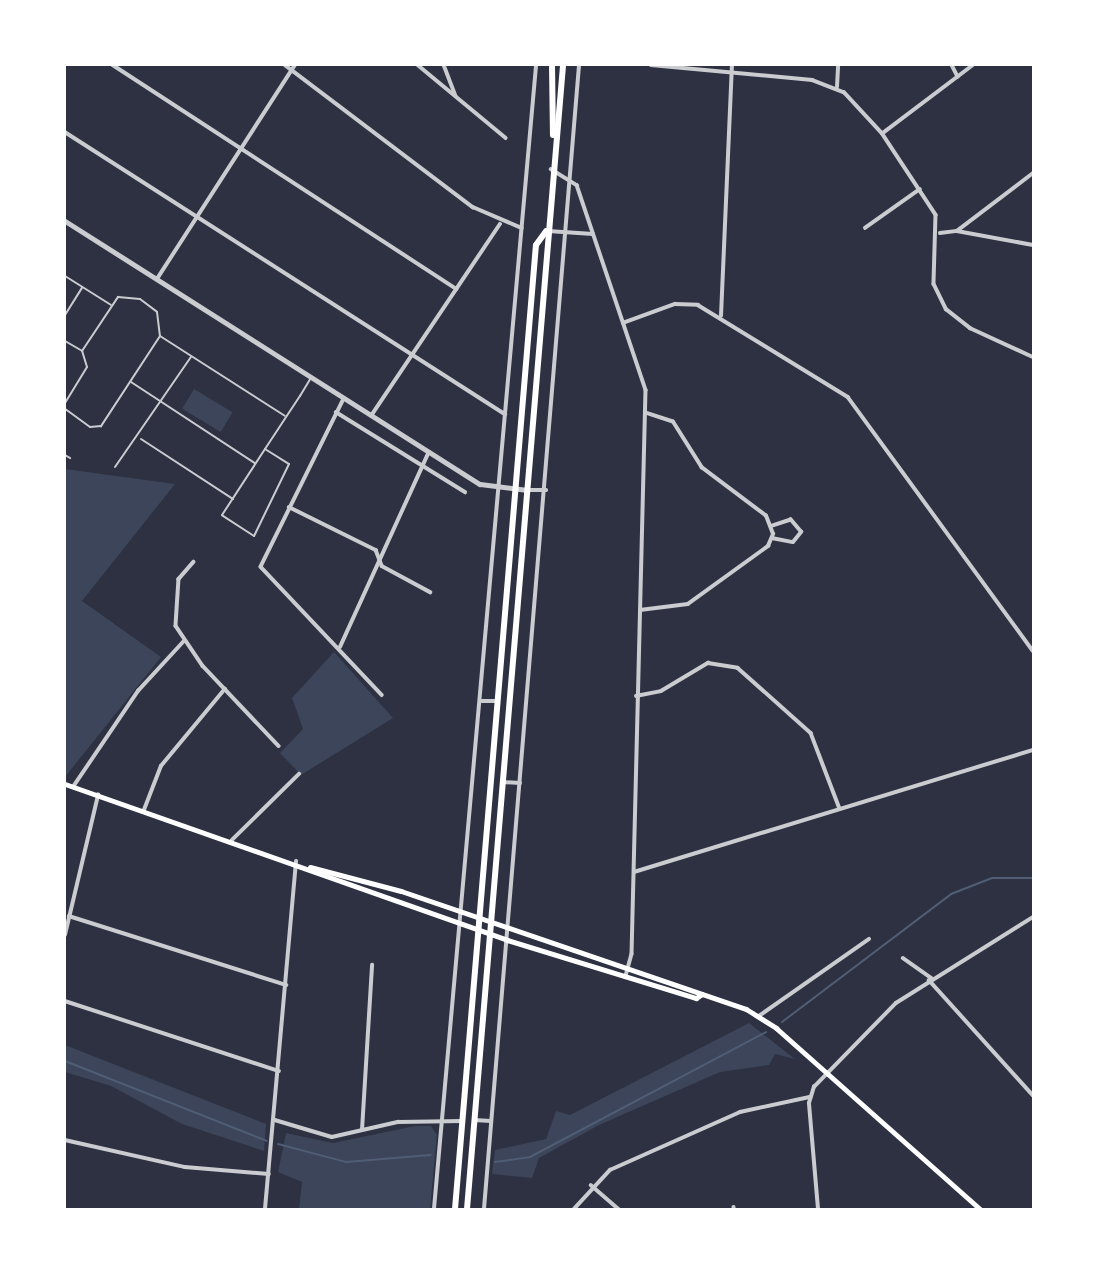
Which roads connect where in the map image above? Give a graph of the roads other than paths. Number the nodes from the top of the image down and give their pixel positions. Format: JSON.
{"nodes":[{"id":1,"x":113,"y":65,"type":"edge"},
{"id":2,"x":285,"y":65,"type":"edge"},
{"id":3,"x":295,"y":65,"type":"edge"},
{"id":4,"x":418,"y":65,"type":"edge"},
{"id":5,"x":444,"y":65,"type":"edge"},
{"id":6,"x":536,"y":65,"type":"edge"},
{"id":7,"x":552,"y":65,"type":"edge"},
{"id":8,"x":563,"y":65,"type":"edge"},
{"id":9,"x":579,"y":65,"type":"edge"},
{"id":10,"x":651,"y":65,"type":"edge"},
{"id":11,"x":732,"y":65,"type":"edge"},
{"id":12,"x":838,"y":65,"type":"edge"},
{"id":13,"x":952,"y":65,"type":"edge"},
{"id":14,"x":973,"y":65,"type":"edge"},
{"id":15,"x":291,"y":70,"type":"junction"},
{"id":16,"x":732,"y":72,"type":"junction"},
{"id":17,"x":958,"y":77,"type":"junction"},
{"id":18,"x":837,"y":87,"type":"junction"},
{"id":19,"x":456,"y":96,"type":"junction"},
{"id":20,"x":65,"y":132,"type":"edge"},
{"id":21,"x":882,"y":133,"type":"junction"},
{"id":22,"x":553,"y":135,"type":"junction"},
{"id":23,"x":506,"y":138,"type":"dead end"},
{"id":24,"x":240,"y":150,"type":"junction"},
{"id":25,"x":551,"y":169,"type":"junction"},
{"id":26,"x":1033,"y":173,"type":"edge"},
{"id":27,"x":571,"y":177,"type":"junction"},
{"id":28,"x":920,"y":189,"type":"junction"},
{"id":29,"x":197,"y":216,"type":"junction"},
{"id":30,"x":65,"y":221,"type":"edge"},
{"id":31,"x":500,"y":223,"type":"junction"},
{"id":32,"x":522,"y":228,"type":"junction"},
{"id":33,"x":865,"y":228,"type":"dead end"},
{"id":34,"x":546,"y":231,"type":"junction"},
{"id":35,"x":957,"y":231,"type":"junction"},
{"id":36,"x":569,"y":232,"type":"junction"},
{"id":37,"x":940,"y":233,"type":"junction"},
{"id":38,"x":593,"y":234,"type":"junction"},
{"id":39,"x":1033,"y":245,"type":"edge"},
{"id":40,"x":65,"y":276,"type":"edge"},
{"id":41,"x":157,"y":279,"type":"junction"},
{"id":42,"x":83,"y":288,"type":"junction"},
{"id":43,"x":456,"y":289,"type":"junction"},
{"id":44,"x":112,"y":306,"type":"junction"},
{"id":45,"x":65,"y":315,"type":"edge"},
{"id":46,"x":721,"y":316,"type":"junction"},
{"id":47,"x":623,"y":323,"type":"junction"},
{"id":48,"x":160,"y":335,"type":"junction"},
{"id":49,"x":65,"y":341,"type":"edge"},
{"id":50,"x":82,"y":351,"type":"junction"},
{"id":51,"x":413,"y":354,"type":"junction"},
{"id":52,"x":192,"y":356,"type":"junction"},
{"id":53,"x":1033,"y":356,"type":"edge"},
{"id":54,"x":311,"y":378,"type":"junction"},
{"id":55,"x":130,"y":382,"type":"junction"},
{"id":56,"x":344,"y":399,"type":"junction"},
{"id":57,"x":65,"y":403,"type":"edge"},
{"id":58,"x":162,"y":404,"type":"junction"},
{"id":59,"x":65,"y":409,"type":"edge"},
{"id":60,"x":336,"y":412,"type":"junction"},
{"id":61,"x":646,"y":413,"type":"junction"},
{"id":62,"x":506,"y":414,"type":"junction"},
{"id":63,"x":371,"y":416,"type":"junction"},
{"id":64,"x":286,"y":417,"type":"junction"},
{"id":65,"x":140,"y":439,"type":"junction"},
{"id":66,"x":265,"y":449,"type":"junction"},
{"id":67,"x":429,"y":452,"type":"junction"},
{"id":68,"x":65,"y":455,"type":"edge"},
{"id":69,"x":70,"y":458,"type":"dead end"},
{"id":70,"x":256,"y":463,"type":"junction"},
{"id":71,"x":423,"y":466,"type":"junction"},
{"id":72,"x":115,"y":467,"type":"dead end"},
{"id":73,"x":498,"y":490,"type":"junction"},
{"id":74,"x":528,"y":490,"type":"junction"},
{"id":75,"x":516,"y":491,"type":"junction"},
{"id":76,"x":546,"y":491,"type":"junction"},
{"id":77,"x":465,"y":492,"type":"dead end"},
{"id":78,"x":233,"y":499,"type":"junction"},
{"id":79,"x":289,"y":508,"type":"junction"},
{"id":80,"x":772,"y":526,"type":"junction"},
{"id":81,"x":772,"y":538,"type":"junction"},
{"id":82,"x":379,"y":558,"type":"junction"},
{"id":83,"x":194,"y":562,"type":"dead end"},
{"id":84,"x":430,"y":592,"type":"dead end"},
{"id":85,"x":639,"y":610,"type":"junction"},
{"id":86,"x":186,"y":641,"type":"junction"},
{"id":87,"x":340,"y":647,"type":"junction"},
{"id":88,"x":1033,"y":651,"type":"edge"},
{"id":89,"x":225,"y":689,"type":"junction"},
{"id":90,"x":382,"y":695,"type":"dead end"},
{"id":91,"x":636,"y":696,"type":"junction"},
{"id":92,"x":480,"y":701,"type":"junction"},
{"id":93,"x":496,"y":701,"type":"junction"},
{"id":94,"x":279,"y":746,"type":"dead end"},
{"id":95,"x":1033,"y":750,"type":"edge"},
{"id":96,"x":299,"y":774,"type":"dead end"},
{"id":97,"x":503,"y":782,"type":"junction"},
{"id":98,"x":520,"y":783,"type":"junction"},
{"id":99,"x":65,"y":784,"type":"edge"},
{"id":100,"x":73,"y":787,"type":"junction"},
{"id":101,"x":98,"y":795,"type":"junction"},
{"id":102,"x":840,"y":808,"type":"junction"},
{"id":103,"x":144,"y":810,"type":"junction"},
{"id":104,"x":232,"y":840,"type":"junction"},
{"id":105,"x":296,"y":861,"type":"junction"},
{"id":106,"x":310,"y":867,"type":"junction"},
{"id":107,"x":634,"y":872,"type":"junction"},
{"id":108,"x":462,"y":911,"type":"junction"},
{"id":109,"x":69,"y":916,"type":"junction"},
{"id":110,"x":1033,"y":917,"type":"edge"},
{"id":111,"x":478,"y":918,"type":"junction"},
{"id":112,"x":460,"y":923,"type":"junction"},
{"id":113,"x":492,"y":923,"type":"junction"},
{"id":114,"x":508,"y":929,"type":"junction"},
{"id":115,"x":477,"y":930,"type":"junction"},
{"id":116,"x":491,"y":934,"type":"junction"},
{"id":117,"x":65,"y":935,"type":"edge"},
{"id":118,"x":869,"y":939,"type":"dead end"},
{"id":119,"x":507,"y":940,"type":"junction"},
{"id":120,"x":903,"y":958,"type":"dead end"},
{"id":121,"x":372,"y":965,"type":"dead end"},
{"id":122,"x":629,"y":968,"type":"junction"},
{"id":123,"x":626,"y":977,"type":"junction"},
{"id":124,"x":931,"y":979,"type":"junction"},
{"id":125,"x":286,"y":985,"type":"junction"},
{"id":126,"x":702,"y":994,"type":"junction"},
{"id":127,"x":65,"y":1001,"type":"edge"},
{"id":128,"x":759,"y":1016,"type":"junction"},
{"id":129,"x":279,"y":1070,"type":"junction"},
{"id":130,"x":829,"y":1074,"type":"junction"},
{"id":131,"x":1033,"y":1095,"type":"edge"},
{"id":132,"x":810,"y":1097,"type":"junction"},
{"id":133,"x":463,"y":1105,"type":"junction"},
{"id":134,"x":275,"y":1120,"type":"junction"},
{"id":135,"x":474,"y":1120,"type":"junction"},
{"id":136,"x":442,"y":1121,"type":"junction"},
{"id":137,"x":462,"y":1121,"type":"junction"},
{"id":138,"x":491,"y":1121,"type":"junction"},
{"id":139,"x":362,"y":1130,"type":"junction"},
{"id":140,"x":473,"y":1135,"type":"junction"},
{"id":141,"x":65,"y":1140,"type":"edge"},
{"id":142,"x":269,"y":1174,"type":"junction"},
{"id":143,"x":591,"y":1185,"type":"junction"},
{"id":144,"x":265,"y":1209,"type":"edge"},
{"id":145,"x":434,"y":1209,"type":"edge"},
{"id":146,"x":455,"y":1209,"type":"edge"},
{"id":147,"x":467,"y":1209,"type":"edge"},
{"id":148,"x":484,"y":1209,"type":"edge"},
{"id":149,"x":574,"y":1209,"type":"edge"},
{"id":150,"x":619,"y":1209,"type":"edge"},
{"id":151,"x":818,"y":1209,"type":"edge"},
{"id":152,"x":980,"y":1209,"type":"edge"}],
"edges":[{"from":1,"to":24,"type":"street"},
{"from":2,"to":15,"type":"street"},
{"from":3,"to":15,"type":"street"},
{"from":4,"to":19,"type":"street"},
{"from":5,"to":19,"type":"street"},
{"from":6,"to":32,"type":"street"},
{"from":7,"to":22,"type":"highway"},
{"from":8,"to":22,"type":"highway"},
{"from":9,"to":27,"type":"street"},
{"from":10,"to":16,"type":"street"},
{"from":11,"to":16,"type":"street"},
{"from":12,"to":18,"type":"street"},
{"from":13,"to":17,"type":"street"},
{"from":14,"to":17,"type":"street"},
{"from":15,"to":24,"type":"street"},
{"from":15,"to":31,"type":"street"},
{"from":16,"to":18,"type":"street"},
{"from":16,"to":46,"type":"street"},
{"from":17,"to":21,"type":"street"},
{"from":18,"to":21,"type":"street"},
{"from":19,"to":23,"type":"street"},
{"from":20,"to":29,"type":"street"},
{"from":21,"to":28,"type":"street"},
{"from":22,"to":25,"type":"highway"},
{"from":24,"to":29,"type":"street"},
{"from":24,"to":43,"type":"street"},
{"from":25,"to":27,"type":"street"},
{"from":25,"to":34,"type":"highway"},
{"from":26,"to":35,"type":"street"},
{"from":27,"to":36,"type":"street"},
{"from":27,"to":38,"type":"street"},
{"from":28,"to":33,"type":"street"},
{"from":28,"to":37,"type":"street"},
{"from":29,"to":41,"type":"street"},
{"from":29,"to":51,"type":"street"},
{"from":30,"to":41,"type":"street"},
{"from":31,"to":32,"type":"street"},
{"from":31,"to":43,"type":"street"},
{"from":32,"to":62,"type":"street"},
{"from":34,"to":36,"type":"street"},
{"from":34,"to":74,"type":"highway"},
{"from":34,"to":75,"type":"highway"},
{"from":35,"to":37,"type":"street"},
{"from":35,"to":39,"type":"street"},
{"from":36,"to":38,"type":"street"},
{"from":36,"to":76,"type":"street"},
{"from":37,"to":53,"type":"street"},
{"from":38,"to":47,"type":"street"},
{"from":40,"to":42,"type":"lane"},
{"from":41,"to":54,"type":"street"},
{"from":42,"to":44,"type":"lane"},
{"from":42,"to":45,"type":"lane"},
{"from":43,"to":51,"type":"street"},
{"from":44,"to":48,"type":"lane"},
{"from":44,"to":50,"type":"lane"},
{"from":46,"to":47,"type":"street"},
{"from":46,"to":88,"type":"street"},
{"from":47,"to":61,"type":"street"},
{"from":48,"to":52,"type":"lane"},
{"from":48,"to":55,"type":"lane"},
{"from":49,"to":50,"type":"lane"},
{"from":50,"to":57,"type":"lane"},
{"from":51,"to":62,"type":"street"},
{"from":51,"to":63,"type":"street"},
{"from":52,"to":58,"type":"lane"},
{"from":52,"to":64,"type":"lane"},
{"from":54,"to":56,"type":"street"},
{"from":54,"to":64,"type":"lane"},
{"from":55,"to":58,"type":"lane"},
{"from":55,"to":59,"type":"lane"},
{"from":56,"to":60,"type":"street"},
{"from":56,"to":63,"type":"street"},
{"from":58,"to":65,"type":"lane"},
{"from":58,"to":70,"type":"lane"},
{"from":60,"to":71,"type":"street"},
{"from":60,"to":79,"type":"street"},
{"from":61,"to":80,"type":"street"},
{"from":61,"to":85,"type":"street"},
{"from":62,"to":73,"type":"street"},
{"from":63,"to":67,"type":"street"},
{"from":64,"to":66,"type":"lane"},
{"from":65,"to":72,"type":"lane"},
{"from":65,"to":78,"type":"lane"},
{"from":66,"to":70,"type":"lane"},
{"from":66,"to":78,"type":"lane"},
{"from":67,"to":71,"type":"street"},
{"from":67,"to":73,"type":"street"},
{"from":68,"to":69,"type":"lane"},
{"from":70,"to":78,"type":"lane"},
{"from":71,"to":77,"type":"street"},
{"from":71,"to":82,"type":"street"},
{"from":73,"to":75,"type":"street"},
{"from":73,"to":92,"type":"street"},
{"from":74,"to":75,"type":"street"},
{"from":74,"to":76,"type":"street"},
{"from":74,"to":97,"type":"highway"},
{"from":75,"to":93,"type":"highway"},
{"from":76,"to":98,"type":"street"},
{"from":79,"to":82,"type":"street"},
{"from":79,"to":87,"type":"street"},
{"from":80,"to":81,"type":"street"},
{"from":80,"to":81,"type":"street"},
{"from":81,"to":85,"type":"street"},
{"from":82,"to":84,"type":"street"},
{"from":82,"to":87,"type":"street"},
{"from":83,"to":86,"type":"street"},
{"from":85,"to":91,"type":"street"},
{"from":86,"to":89,"type":"street"},
{"from":86,"to":100,"type":"street"},
{"from":87,"to":90,"type":"street"},
{"from":89,"to":94,"type":"street"},
{"from":89,"to":103,"type":"street"},
{"from":91,"to":102,"type":"street"},
{"from":91,"to":107,"type":"street"},
{"from":92,"to":93,"type":"street"},
{"from":92,"to":108,"type":"street"},
{"from":93,"to":111,"type":"highway"},
{"from":95,"to":102,"type":"street"},
{"from":96,"to":104,"type":"street"},
{"from":97,"to":98,"type":"street"},
{"from":97,"to":113,"type":"highway"},
{"from":98,"to":114,"type":"street"},
{"from":99,"to":100,"type":"main road"},
{"from":100,"to":101,"type":"main road"},
{"from":101,"to":103,"type":"main road"},
{"from":101,"to":109,"type":"street"},
{"from":102,"to":107,"type":"street"},
{"from":103,"to":104,"type":"main road"},
{"from":104,"to":105,"type":"main road"},
{"from":105,"to":106,"type":"main road"},
{"from":105,"to":125,"type":"street"},
{"from":106,"to":108,"type":"main road"},
{"from":106,"to":112,"type":"main road"},
{"from":107,"to":122,"type":"street"},
{"from":108,"to":111,"type":"main road"},
{"from":108,"to":112,"type":"street"},
{"from":109,"to":117,"type":"street"},
{"from":109,"to":125,"type":"street"},
{"from":110,"to":124,"type":"street"},
{"from":111,"to":113,"type":"main road"},
{"from":111,"to":115,"type":"highway"},
{"from":112,"to":115,"type":"main road"},
{"from":112,"to":136,"type":"street"},
{"from":113,"to":114,"type":"main road"},
{"from":113,"to":116,"type":"highway"},
{"from":114,"to":119,"type":"street"},
{"from":114,"to":122,"type":"main road"},
{"from":115,"to":116,"type":"main road"},
{"from":115,"to":133,"type":"highway"},
{"from":116,"to":119,"type":"main road"},
{"from":116,"to":135,"type":"highway"},
{"from":118,"to":128,"type":"street"},
{"from":119,"to":123,"type":"main road"},
{"from":119,"to":138,"type":"street"},
{"from":120,"to":124,"type":"street"},
{"from":121,"to":139,"type":"street"},
{"from":122,"to":123,"type":"street"},
{"from":122,"to":126,"type":"main road"},
{"from":123,"to":126,"type":"main road"},
{"from":124,"to":130,"type":"street"},
{"from":124,"to":131,"type":"street"},
{"from":125,"to":129,"type":"street"},
{"from":126,"to":128,"type":"main road"},
{"from":127,"to":129,"type":"street"},
{"from":128,"to":130,"type":"main road"},
{"from":129,"to":134,"type":"street"},
{"from":130,"to":132,"type":"street"},
{"from":130,"to":152,"type":"main road"},
{"from":132,"to":143,"type":"street"},
{"from":132,"to":151,"type":"street"},
{"from":133,"to":135,"type":"highway"},
{"from":133,"to":137,"type":"highway"},
{"from":134,"to":139,"type":"street"},
{"from":134,"to":142,"type":"street"},
{"from":135,"to":138,"type":"street"},
{"from":135,"to":140,"type":"highway"},
{"from":136,"to":137,"type":"street"},
{"from":136,"to":139,"type":"street"},
{"from":136,"to":145,"type":"street"},
{"from":137,"to":140,"type":"highway"},
{"from":137,"to":146,"type":"highway"},
{"from":138,"to":148,"type":"street"},
{"from":140,"to":147,"type":"highway"},
{"from":141,"to":142,"type":"street"},
{"from":142,"to":144,"type":"street"},
{"from":143,"to":149,"type":"street"},
{"from":143,"to":150,"type":"street"}]}
